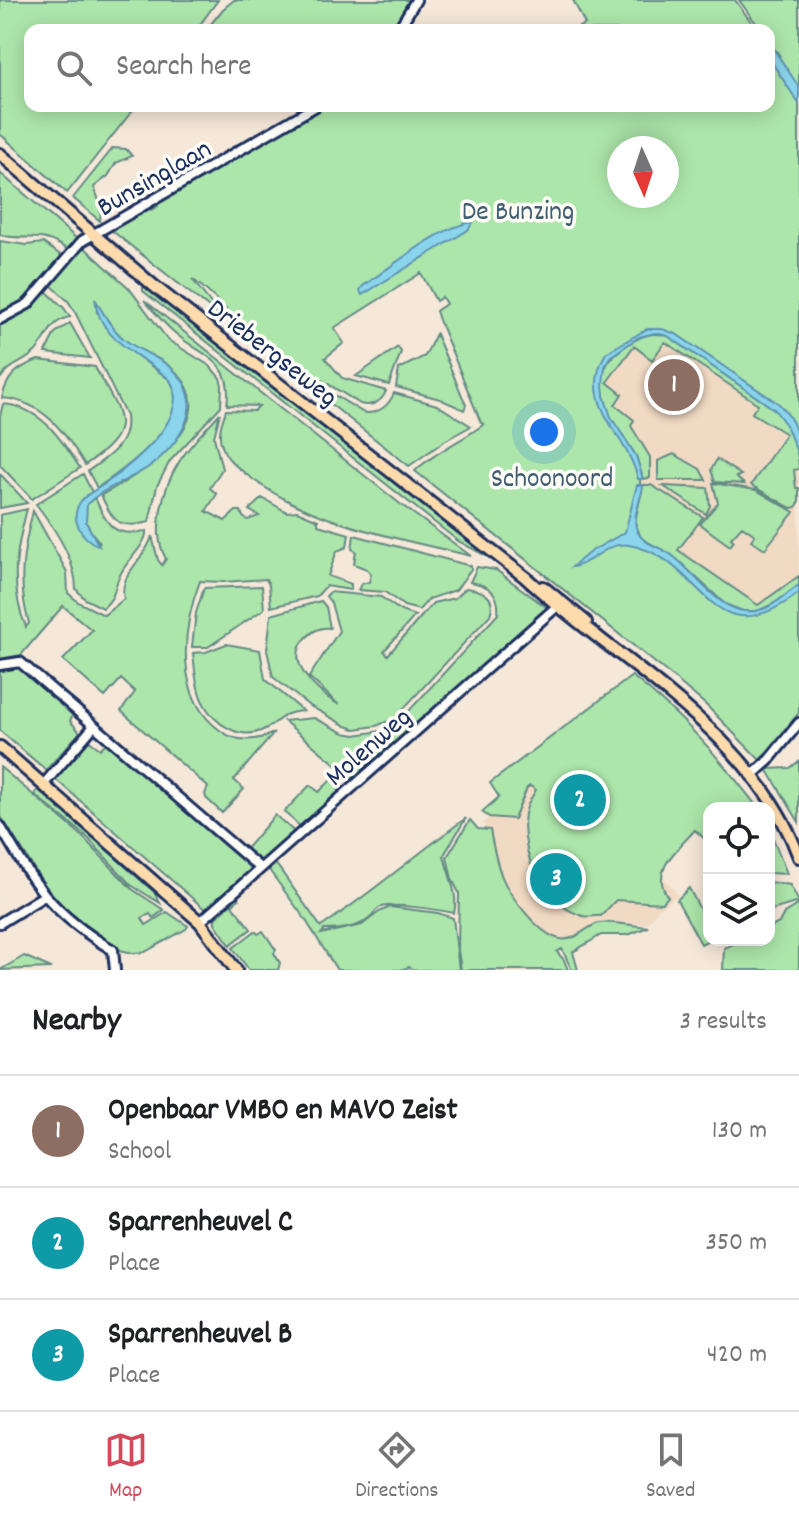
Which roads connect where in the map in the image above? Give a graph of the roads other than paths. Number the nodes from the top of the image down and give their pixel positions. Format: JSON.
{"nodes":[{"id":1,"x":416,"y":0,"type":"edge"},
{"id":2,"x":402,"y":24,"type":"edge"},
{"id":3,"x":306,"y":112,"type":"edge"},
{"id":4,"x":0,"y":154,"type":"edge"},
{"id":5,"x":94,"y":235,"type":"junction"},
{"id":6,"x":0,"y":319,"type":"edge"},
{"id":7,"x":560,"y":605,"type":"junction"},
{"id":8,"x":0,"y":665,"type":"edge"},
{"id":9,"x":799,"y":723,"type":"edge"},
{"id":10,"x":94,"y":726,"type":"junction"},
{"id":11,"x":0,"y":747,"type":"edge"},
{"id":12,"x":751,"y":776,"type":"junction"},
{"id":13,"x":43,"y":785,"type":"junction"},
{"id":14,"x":0,"y":826,"type":"edge"},
{"id":15,"x":799,"y":857,"type":"edge"},
{"id":16,"x":260,"y":868,"type":"junction"},
{"id":17,"x":44,"y":896,"type":"junction"},
{"id":18,"x":200,"y":922,"type":"junction"},
{"id":19,"x":0,"y":923,"type":"edge"},
{"id":20,"x":115,"y":970,"type":"edge"},
{"id":21,"x":236,"y":970,"type":"edge"}],
"edges":[{"from":1,"to":2,"type":"street"},
{"from":3,"to":5,"type":"street","name":"Bunsinglaan"},
{"from":4,"to":5,"type":"main road","name":"Driebergseweg"},
{"from":5,"to":6,"type":"street","name":"Bunsinglaan"},
{"from":5,"to":7,"type":"main road","name":"Driebergseweg"},
{"from":7,"to":12,"type":"main road","name":"Driebergseweg"},
{"from":7,"to":16,"type":"street","name":"Molenweg"},
{"from":8,"to":10,"type":"street"},
{"from":9,"to":12,"type":"street"},
{"from":10,"to":13,"type":"street"},
{"from":10,"to":16,"type":"street"},
{"from":11,"to":13,"type":"main road"},
{"from":12,"to":15,"type":"main road","name":"Driebergseweg"},
{"from":13,"to":18,"type":"main road"},
{"from":14,"to":17,"type":"street"},
{"from":16,"to":18,"type":"street","name":"Molenweg"},
{"from":17,"to":19,"type":"street"},
{"from":17,"to":20,"type":"street"},
{"from":18,"to":21,"type":"main road"}]}
